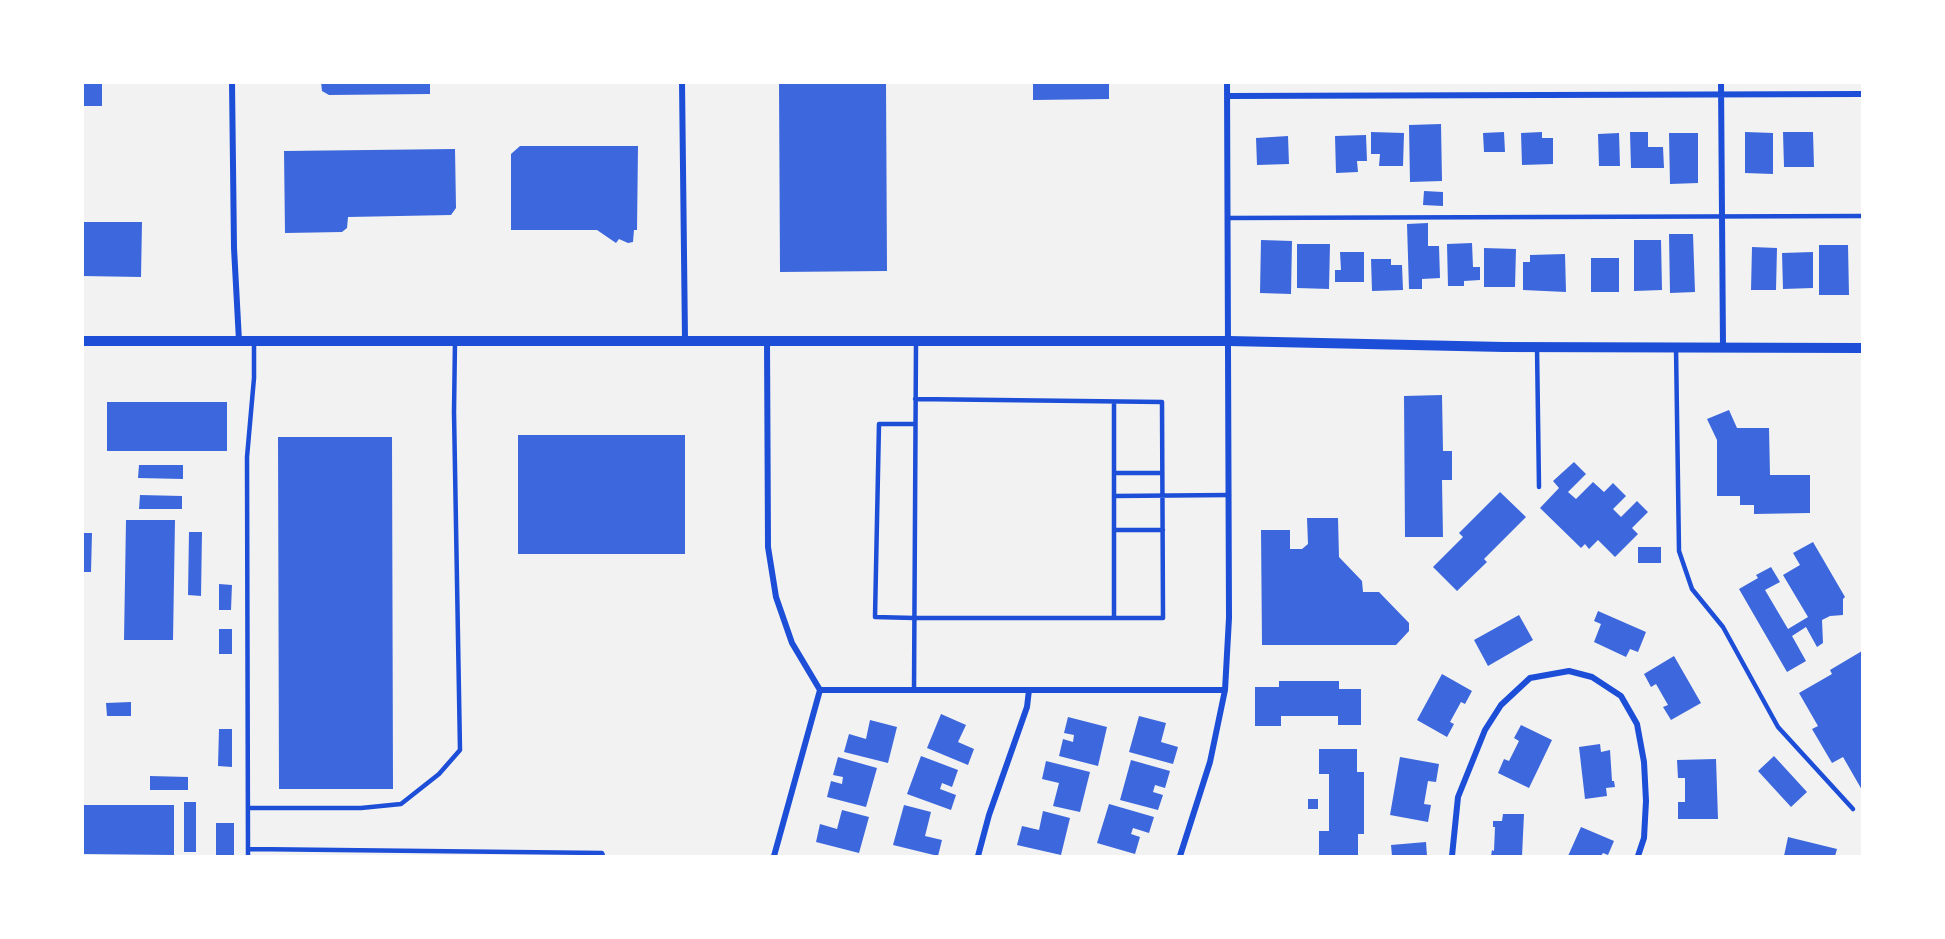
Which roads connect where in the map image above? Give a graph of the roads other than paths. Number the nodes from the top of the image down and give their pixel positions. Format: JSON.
{"nodes":[{"id":1,"x":232,"y":82,"type":"edge"},
{"id":2,"x":682,"y":82,"type":"edge"},
{"id":3,"x":1227,"y":82,"type":"edge"},
{"id":4,"x":1721,"y":82,"type":"edge"},
{"id":5,"x":1863,"y":94,"type":"edge"},
{"id":6,"x":1227,"y":96,"type":"junction"},
{"id":7,"x":1721,"y":96,"type":"junction"},
{"id":8,"x":1722,"y":215,"type":"junction"},
{"id":9,"x":1863,"y":216,"type":"edge"},
{"id":10,"x":1228,"y":218,"type":"junction"},
{"id":11,"x":685,"y":340,"type":"junction"},
{"id":12,"x":767,"y":340,"type":"junction"},
{"id":13,"x":82,"y":341,"type":"edge"},
{"id":14,"x":240,"y":341,"type":"junction"},
{"id":15,"x":254,"y":341,"type":"junction"},
{"id":16,"x":454,"y":341,"type":"junction"},
{"id":17,"x":916,"y":341,"type":"junction"},
{"id":18,"x":1229,"y":341,"type":"junction"},
{"id":19,"x":1537,"y":348,"type":"junction"},
{"id":20,"x":1676,"y":348,"type":"junction"},
{"id":21,"x":1723,"y":348,"type":"junction"},
{"id":22,"x":1863,"y":348,"type":"edge"},
{"id":23,"x":915,"y":399,"type":"junction"},
{"id":24,"x":1114,"y":402,"type":"junction"},
{"id":25,"x":915,"y":424,"type":"junction"},
{"id":26,"x":1114,"y":473,"type":"junction"},
{"id":27,"x":1162,"y":473,"type":"junction"},
{"id":28,"x":1539,"y":487,"type":"dead end"},
{"id":29,"x":1229,"y":495,"type":"junction"},
{"id":30,"x":1114,"y":496,"type":"junction"},
{"id":31,"x":1162,"y":496,"type":"junction"},
{"id":32,"x":1114,"y":530,"type":"junction"},
{"id":33,"x":1163,"y":530,"type":"junction"},
{"id":34,"x":914,"y":618,"type":"junction"},
{"id":35,"x":1114,"y":618,"type":"junction"},
{"id":36,"x":820,"y":690,"type":"junction"},
{"id":37,"x":914,"y":690,"type":"junction"},
{"id":38,"x":1029,"y":690,"type":"junction"},
{"id":39,"x":1225,"y":690,"type":"junction"},
{"id":40,"x":248,"y":808,"type":"junction"},
{"id":41,"x":1853,"y":809,"type":"dead end"},
{"id":42,"x":248,"y":849,"type":"junction"},
{"id":43,"x":412,"y":854,"type":"edge"},
{"id":44,"x":513,"y":854,"type":"edge"},
{"id":45,"x":248,"y":856,"type":"edge"},
{"id":46,"x":603,"y":856,"type":"edge"},
{"id":47,"x":774,"y":856,"type":"edge"},
{"id":48,"x":978,"y":856,"type":"edge"},
{"id":49,"x":1180,"y":856,"type":"edge"},
{"id":50,"x":1452,"y":856,"type":"edge"},
{"id":51,"x":1638,"y":856,"type":"edge"}],
"edges":[{"from":1,"to":14,"type":"street"},
{"from":2,"to":11,"type":"street"},
{"from":3,"to":6,"type":"street"},
{"from":4,"to":7,"type":"street"},
{"from":5,"to":7,"type":"street"},
{"from":6,"to":7,"type":"street"},
{"from":6,"to":10,"type":"street"},
{"from":7,"to":8,"type":"street"},
{"from":8,"to":9,"type":"lane"},
{"from":8,"to":10,"type":"lane"},
{"from":8,"to":21,"type":"street"},
{"from":10,"to":18,"type":"street"},
{"from":11,"to":12,"type":"street"},
{"from":11,"to":16,"type":"street"},
{"from":12,"to":17,"type":"street"},
{"from":12,"to":36,"type":"street"},
{"from":13,"to":14,"type":"street"},
{"from":14,"to":15,"type":"street"},
{"from":15,"to":16,"type":"street"},
{"from":15,"to":40,"type":"lane"},
{"from":16,"to":40,"type":"lane"},
{"from":17,"to":18,"type":"street"},
{"from":17,"to":23,"type":"lane"},
{"from":18,"to":19,"type":"street"},
{"from":18,"to":29,"type":"street"},
{"from":19,"to":20,"type":"street"},
{"from":19,"to":28,"type":"lane"},
{"from":20,"to":21,"type":"street"},
{"from":20,"to":41,"type":"lane"},
{"from":21,"to":22,"type":"street"},
{"from":23,"to":24,"type":"lane"},
{"from":23,"to":25,"type":"lane"},
{"from":24,"to":26,"type":"lane"},
{"from":24,"to":27,"type":"lane"},
{"from":25,"to":34,"type":"lane"},
{"from":25,"to":34,"type":"lane"},
{"from":26,"to":27,"type":"lane"},
{"from":26,"to":30,"type":"lane"},
{"from":27,"to":31,"type":"lane"},
{"from":29,"to":31,"type":"lane"},
{"from":29,"to":39,"type":"street"},
{"from":30,"to":31,"type":"lane"},
{"from":30,"to":32,"type":"lane"},
{"from":31,"to":33,"type":"lane"},
{"from":32,"to":33,"type":"lane"},
{"from":32,"to":35,"type":"lane"},
{"from":33,"to":35,"type":"lane"},
{"from":34,"to":35,"type":"lane"},
{"from":34,"to":37,"type":"lane"},
{"from":36,"to":37,"type":"street"},
{"from":36,"to":47,"type":"street"},
{"from":37,"to":38,"type":"street"},
{"from":38,"to":39,"type":"street"},
{"from":38,"to":48,"type":"street"},
{"from":39,"to":49,"type":"street"},
{"from":40,"to":42,"type":"lane"},
{"from":42,"to":43,"type":"lane"},
{"from":42,"to":45,"type":"lane"},
{"from":43,"to":44,"type":"lane"},
{"from":44,"to":46,"type":"lane"},
{"from":50,"to":51,"type":"street"}]}
